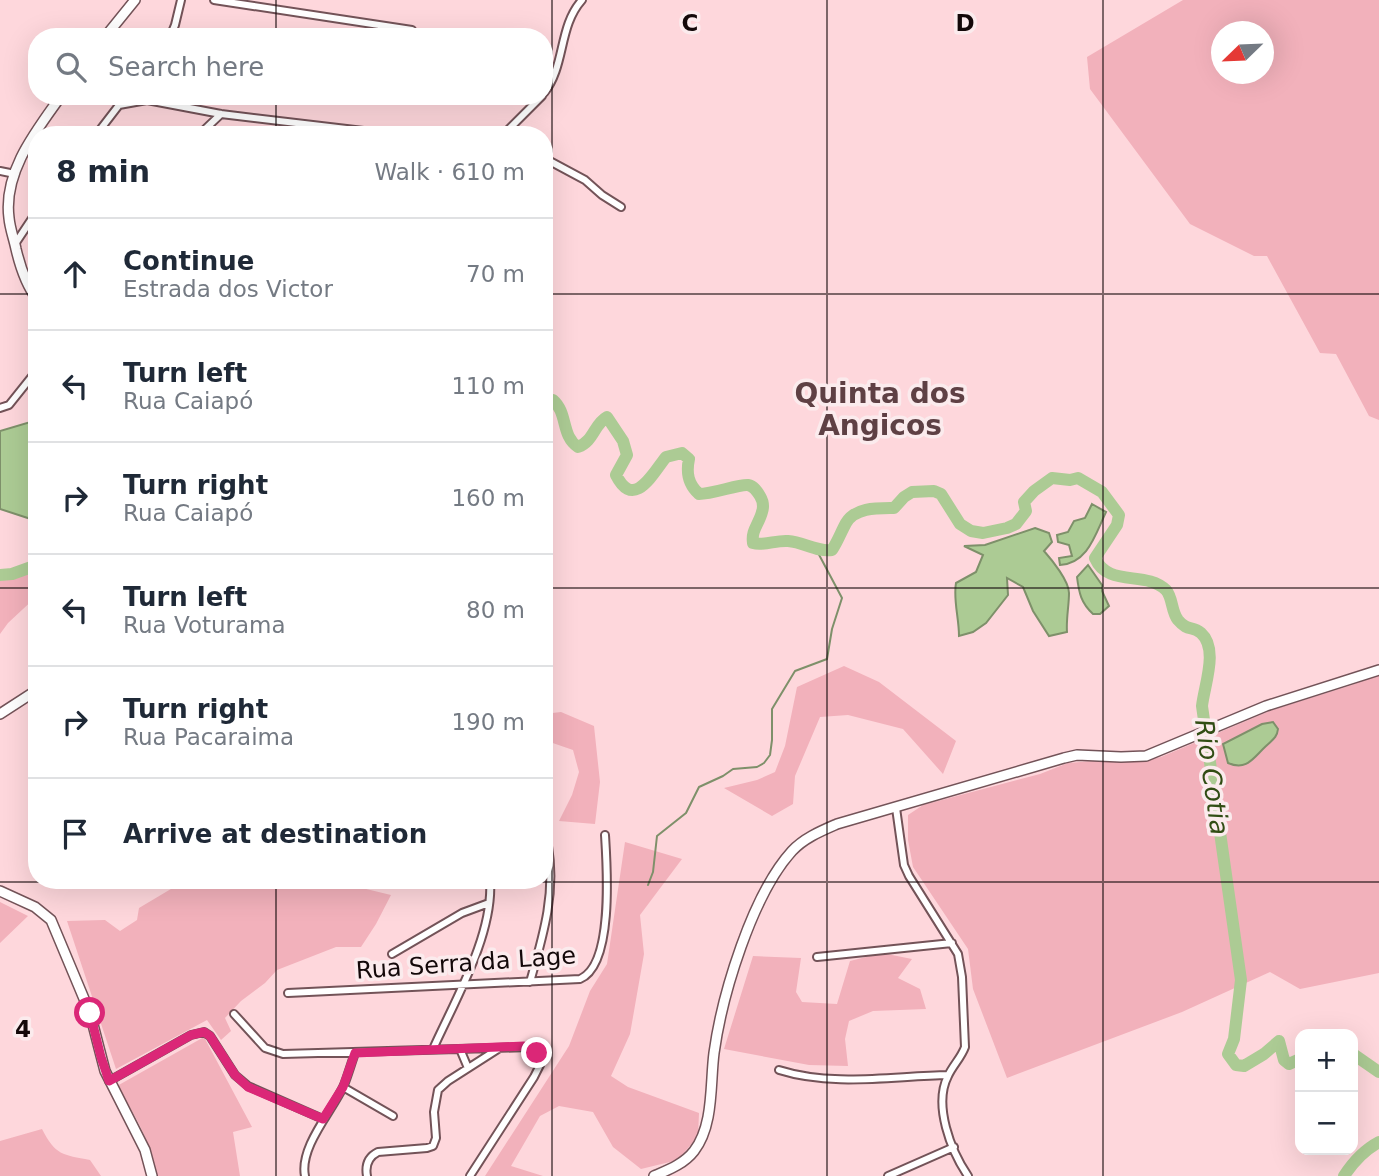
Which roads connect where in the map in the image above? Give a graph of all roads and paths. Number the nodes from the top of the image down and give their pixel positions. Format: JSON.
{"nodes":[{"id":1,"x":135,"y":0,"type":"edge"},
{"id":2,"x":181,"y":0,"type":"edge"},
{"id":3,"x":215,"y":0,"type":"edge"},
{"id":4,"x":582,"y":0,"type":"edge"},
{"id":5,"x":113,"y":28,"type":"edge"},
{"id":6,"x":174,"y":28,"type":"edge"},
{"id":7,"x":399,"y":28,"type":"edge"},
{"id":8,"x":553,"y":76,"type":"edge"},
{"id":9,"x":55,"y":105,"type":"edge"},
{"id":10,"x":119,"y":105,"type":"edge"},
{"id":11,"x":178,"y":105,"type":"edge"},
{"id":12,"x":533,"y":105,"type":"edge"},
{"id":13,"x":220,"y":114,"type":"junction"},
{"id":14,"x":40,"y":126,"type":"edge"},
{"id":15,"x":103,"y":126,"type":"edge"},
{"id":16,"x":208,"y":126,"type":"edge"},
{"id":17,"x":322,"y":126,"type":"edge"},
{"id":18,"x":512,"y":126,"type":"edge"},
{"id":19,"x":28,"y":143,"type":"edge"},
{"id":20,"x":553,"y":163,"type":"edge"},
{"id":21,"x":0,"y":171,"type":"edge"},
{"id":22,"x":15,"y":174,"type":"junction"},
{"id":23,"x":621,"y":207,"type":"dead end"},
{"id":24,"x":28,"y":224,"type":"edge"},
{"id":25,"x":15,"y":244,"type":"junction"},
{"id":26,"x":28,"y":282,"type":"edge"},
{"id":27,"x":28,"y":381,"type":"edge"},
{"id":28,"x":0,"y":408,"type":"edge"},
{"id":29,"x":1379,"y":670,"type":"edge"},
{"id":30,"x":28,"y":696,"type":"edge"},
{"id":31,"x":0,"y":714,"type":"edge"},
{"id":32,"x":896,"y":807,"type":"junction"},
{"id":33,"x":605,"y":835,"type":"dead end"},
{"id":34,"x":490,"y":889,"type":"edge"},
{"id":35,"x":550,"y":889,"type":"edge"},
{"id":36,"x":0,"y":891,"type":"edge"},
{"id":37,"x":489,"y":903,"type":"junction"},
{"id":38,"x":953,"y":943,"type":"junction"},
{"id":39,"x":392,"y":954,"type":"dead end"},
{"id":40,"x":817,"y":957,"type":"dead end"},
{"id":41,"x":530,"y":982,"type":"junction"},
{"id":42,"x":464,"y":984,"type":"junction"},
{"id":43,"x":288,"y":993,"type":"dead end"},
{"id":44,"x":234,"y":1014,"type":"dead end"},
{"id":45,"x":500,"y":1048,"type":"junction"},
{"id":46,"x":433,"y":1049,"type":"junction"},
{"id":47,"x":460,"y":1049,"type":"junction"},
{"id":48,"x":355,"y":1053,"type":"junction"},
{"id":49,"x":468,"y":1068,"type":"junction"},
{"id":50,"x":779,"y":1070,"type":"dead end"},
{"id":51,"x":948,"y":1075,"type":"junction"},
{"id":52,"x":109,"y":1081,"type":"junction"},
{"id":53,"x":343,"y":1087,"type":"junction"},
{"id":54,"x":393,"y":1116,"type":"dead end"},
{"id":55,"x":323,"y":1119,"type":"junction"},
{"id":56,"x":954,"y":1147,"type":"junction"},
{"id":57,"x":152,"y":1176,"type":"edge"},
{"id":58,"x":305,"y":1176,"type":"edge"},
{"id":59,"x":367,"y":1176,"type":"edge"},
{"id":60,"x":470,"y":1176,"type":"edge"},
{"id":61,"x":654,"y":1176,"type":"edge"},
{"id":62,"x":888,"y":1176,"type":"edge"},
{"id":63,"x":968,"y":1176,"type":"edge"}],
"edges":[{"from":1,"to":5,"type":"main road"},
{"from":2,"to":6,"type":"street"},
{"from":3,"to":7,"type":"street"},
{"from":4,"to":8,"type":"street"},
{"from":9,"to":14,"type":"main road"},
{"from":10,"to":15,"type":"street"},
{"from":11,"to":13,"type":"street"},
{"from":12,"to":18,"type":"street"},
{"from":13,"to":16,"type":"street"},
{"from":13,"to":17,"type":"street"},
{"from":19,"to":22,"type":"main road"},
{"from":20,"to":23,"type":"street"},
{"from":21,"to":22,"type":"street"},
{"from":22,"to":25,"type":"main road"},
{"from":24,"to":25,"type":"street"},
{"from":25,"to":26,"type":"main road"},
{"from":27,"to":28,"type":"street"},
{"from":29,"to":32,"type":"main road"},
{"from":30,"to":31,"type":"main road"},
{"from":32,"to":38,"type":"street"},
{"from":32,"to":61,"type":"main road"},
{"from":33,"to":41,"type":"street","name":"Rua Serra da Lage"},
{"from":34,"to":37,"type":"street"},
{"from":35,"to":41,"type":"street"},
{"from":36,"to":52,"type":"main road"},
{"from":37,"to":39,"type":"street"},
{"from":37,"to":42,"type":"street"},
{"from":38,"to":40,"type":"street"},
{"from":38,"to":51,"type":"street"},
{"from":41,"to":42,"type":"street","name":"Rua Serra da Lage"},
{"from":42,"to":43,"type":"street","name":"Rua Serra da Lage"},
{"from":42,"to":46,"type":"street"},
{"from":44,"to":48,"type":"street"},
{"from":45,"to":47,"type":"street"},
{"from":45,"to":49,"type":"street"},
{"from":45,"to":60,"type":"street"},
{"from":46,"to":47,"type":"street"},
{"from":46,"to":48,"type":"street"},
{"from":47,"to":49,"type":"street"},
{"from":48,"to":53,"type":"street"},
{"from":49,"to":59,"type":"street"},
{"from":50,"to":51,"type":"street"},
{"from":51,"to":56,"type":"street"},
{"from":52,"to":55,"type":"street"},
{"from":52,"to":57,"type":"main road"},
{"from":53,"to":54,"type":"street"},
{"from":53,"to":55,"type":"street"},
{"from":55,"to":58,"type":"street"},
{"from":56,"to":62,"type":"street"},
{"from":56,"to":63,"type":"street"}]}
